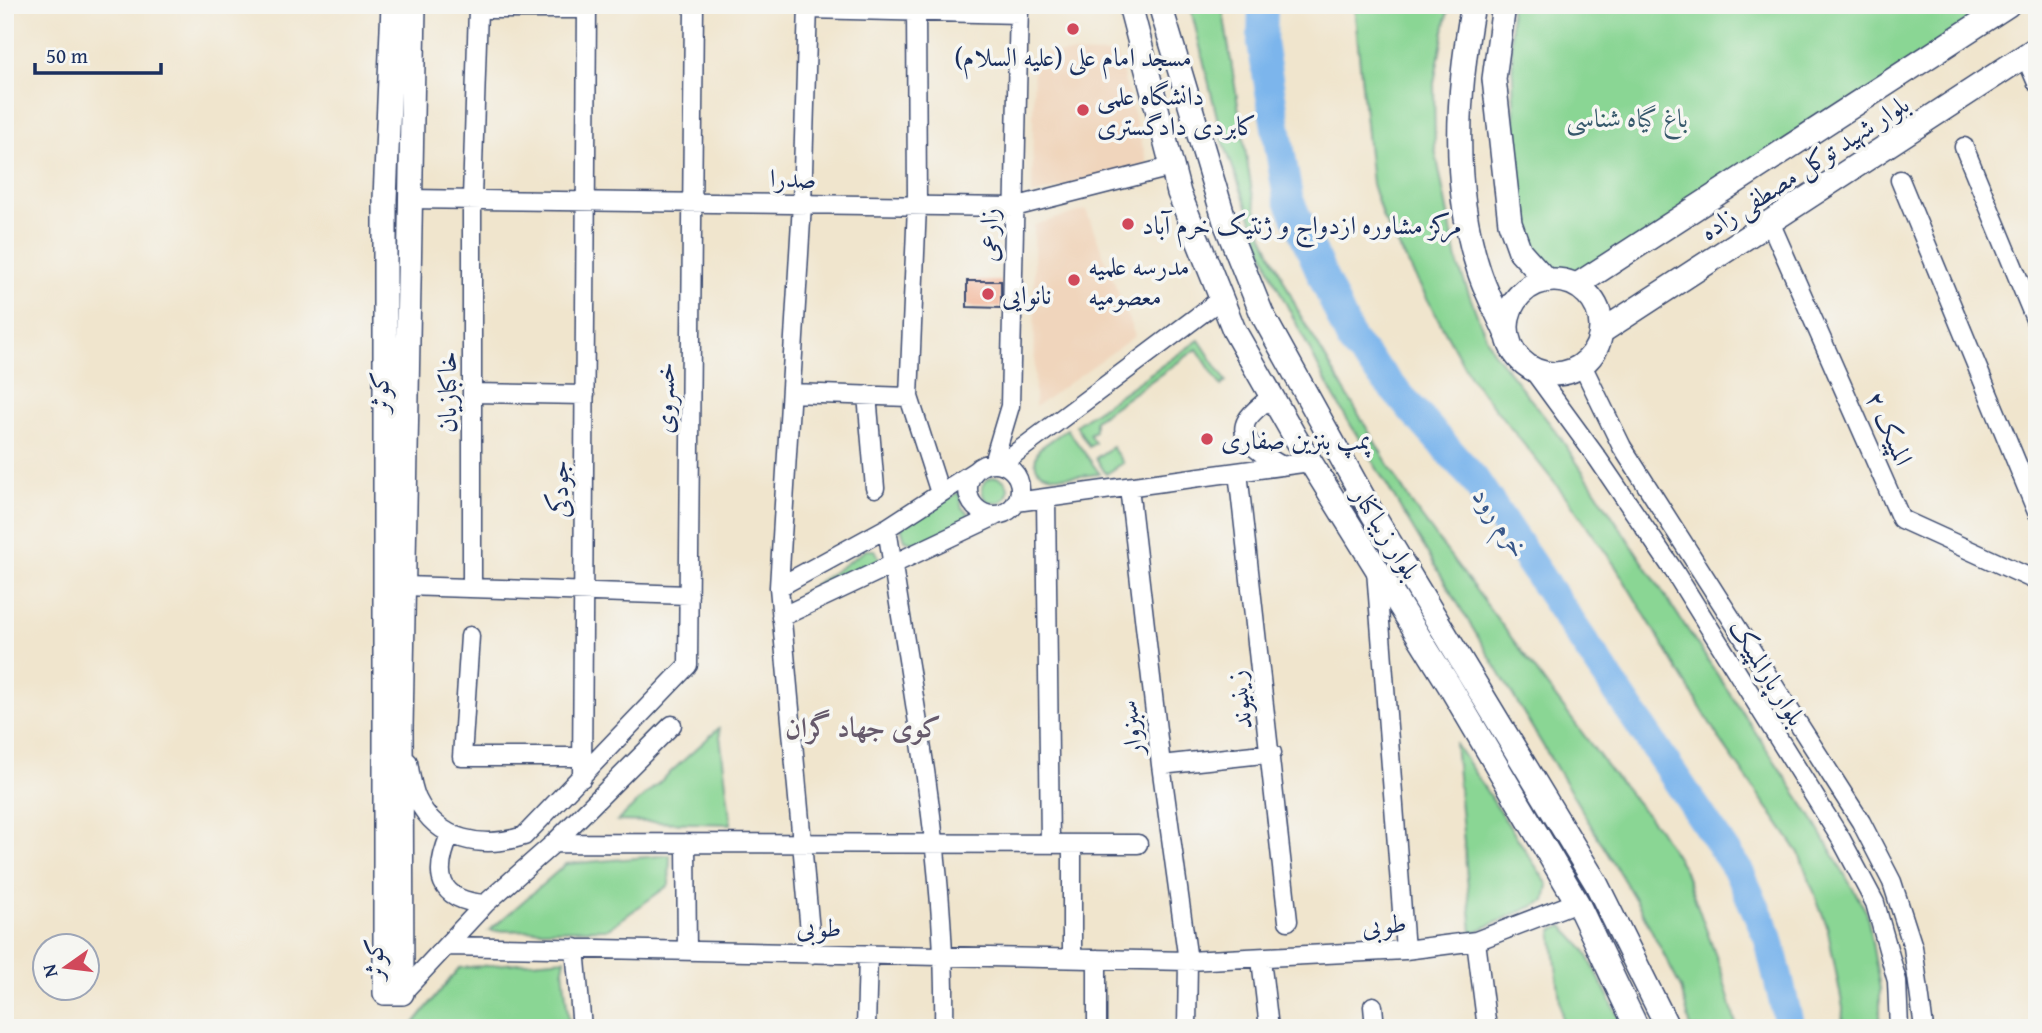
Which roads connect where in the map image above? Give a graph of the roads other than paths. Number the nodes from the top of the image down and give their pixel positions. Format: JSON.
{"nodes":[{"id":1,"x":393,"y":5,"type":"edge"},
{"id":2,"x":414,"y":5,"type":"edge"},
{"id":3,"x":694,"y":5,"type":"edge"},
{"id":4,"x":1130,"y":5,"type":"edge"},
{"id":5,"x":1160,"y":5,"type":"edge"},
{"id":6,"x":1473,"y":5,"type":"edge"},
{"id":7,"x":1504,"y":5,"type":"edge"},
{"id":8,"x":2008,"y":5,"type":"edge"},
{"id":9,"x":478,"y":7,"type":"edge"},
{"id":10,"x":587,"y":7,"type":"edge"},
{"id":11,"x":808,"y":7,"type":"edge"},
{"id":12,"x":916,"y":8,"type":"edge"},
{"id":13,"x":1019,"y":10,"type":"edge"},
{"id":14,"x":2031,"y":51,"type":"edge"},
{"id":15,"x":2037,"y":83,"type":"edge"},
{"id":16,"x":1964,"y":147,"type":"dead end"},
{"id":17,"x":1171,"y":167,"type":"junction"},
{"id":18,"x":1900,"y":180,"type":"dead end"},
{"id":19,"x":472,"y":198,"type":"junction"},
{"id":20,"x":385,"y":199,"type":"junction"},
{"id":21,"x":409,"y":199,"type":"junction"},
{"id":22,"x":587,"y":200,"type":"junction"},
{"id":23,"x":692,"y":201,"type":"junction"},
{"id":24,"x":802,"y":204,"type":"junction"},
{"id":25,"x":917,"y":205,"type":"junction"},
{"id":26,"x":1014,"y":207,"type":"junction"},
{"id":27,"x":1770,"y":222,"type":"junction"},
{"id":28,"x":1546,"y":280,"type":"junction"},
{"id":29,"x":1577,"y":285,"type":"junction"},
{"id":30,"x":1221,"y":299,"type":"junction"},
{"id":31,"x":2035,"y":313,"type":"edge"},
{"id":32,"x":1262,"y":314,"type":"junction"},
{"id":33,"x":1234,"y":330,"type":"junction"},
{"id":34,"x":1601,"y":332,"type":"junction"},
{"id":35,"x":1507,"y":335,"type":"junction"},
{"id":36,"x":1582,"y":365,"type":"junction"},
{"id":37,"x":1533,"y":370,"type":"junction"},
{"id":38,"x":473,"y":393,"type":"junction"},
{"id":39,"x":791,"y":393,"type":"junction"},
{"id":40,"x":585,"y":395,"type":"junction"},
{"id":41,"x":867,"y":395,"type":"junction"},
{"id":42,"x":1272,"y":396,"type":"junction"},
{"id":43,"x":909,"y":397,"type":"junction"},
{"id":44,"x":997,"y":463,"type":"junction"},
{"id":45,"x":1311,"y":463,"type":"junction"},
{"id":46,"x":1282,"y":466,"type":"junction"},
{"id":47,"x":975,"y":471,"type":"junction"},
{"id":48,"x":1238,"y":472,"type":"junction"},
{"id":49,"x":1129,"y":487,"type":"junction"},
{"id":50,"x":875,"y":488,"type":"dead end"},
{"id":51,"x":940,"y":494,"type":"junction"},
{"id":52,"x":1046,"y":498,"type":"junction"},
{"id":53,"x":1016,"y":502,"type":"junction"},
{"id":54,"x":2037,"y":512,"type":"edge"},
{"id":55,"x":997,"y":515,"type":"junction"},
{"id":56,"x":887,"y":528,"type":"junction"},
{"id":57,"x":892,"y":563,"type":"junction"},
{"id":58,"x":1376,"y":569,"type":"junction"},
{"id":59,"x":2037,"y":581,"type":"edge"},
{"id":60,"x":394,"y":586,"type":"junction"},
{"id":61,"x":472,"y":587,"type":"junction"},
{"id":62,"x":779,"y":587,"type":"junction"},
{"id":63,"x":584,"y":590,"type":"junction"},
{"id":64,"x":689,"y":595,"type":"junction"},
{"id":65,"x":782,"y":617,"type":"junction"},
{"id":66,"x":470,"y":636,"type":"dead end"},
{"id":67,"x":672,"y":725,"type":"dead end"},
{"id":68,"x":401,"y":728,"type":"junction"},
{"id":69,"x":1272,"y":753,"type":"junction"},
{"id":70,"x":582,"y":757,"type":"junction"},
{"id":71,"x":1161,"y":765,"type":"junction"},
{"id":72,"x":582,"y":778,"type":"junction"},
{"id":73,"x":450,"y":835,"type":"junction"},
{"id":74,"x":554,"y":842,"type":"junction"},
{"id":75,"x":686,"y":843,"type":"junction"},
{"id":76,"x":802,"y":844,"type":"junction"},
{"id":77,"x":934,"y":844,"type":"junction"},
{"id":78,"x":1050,"y":844,"type":"junction"},
{"id":79,"x":1072,"y":844,"type":"junction"},
{"id":80,"x":1138,"y":844,"type":"dead end"},
{"id":81,"x":1600,"y":891,"type":"junction"},
{"id":82,"x":1577,"y":902,"type":"junction"},
{"id":83,"x":485,"y":904,"type":"junction"},
{"id":84,"x":1288,"y":921,"type":"dead end"},
{"id":85,"x":1476,"y":941,"type":"junction"},
{"id":86,"x":449,"y":946,"type":"junction"},
{"id":87,"x":575,"y":948,"type":"junction"},
{"id":88,"x":1405,"y":950,"type":"junction"},
{"id":89,"x":687,"y":951,"type":"junction"},
{"id":90,"x":812,"y":954,"type":"junction"},
{"id":91,"x":868,"y":955,"type":"junction"},
{"id":92,"x":946,"y":956,"type":"junction"},
{"id":93,"x":1072,"y":959,"type":"junction"},
{"id":94,"x":1097,"y":959,"type":"junction"},
{"id":95,"x":1261,"y":959,"type":"junction"},
{"id":96,"x":1188,"y":961,"type":"junction"},
{"id":97,"x":402,"y":993,"type":"junction"},
{"id":98,"x":1373,"y":1006,"type":"dead end"},
{"id":99,"x":582,"y":1028,"type":"edge"},
{"id":100,"x":866,"y":1028,"type":"edge"},
{"id":101,"x":944,"y":1028,"type":"edge"},
{"id":102,"x":1097,"y":1028,"type":"edge"},
{"id":103,"x":1187,"y":1028,"type":"edge"},
{"id":104,"x":1269,"y":1028,"type":"edge"},
{"id":105,"x":1375,"y":1028,"type":"edge"},
{"id":106,"x":1486,"y":1028,"type":"edge"},
{"id":107,"x":1637,"y":1028,"type":"edge"},
{"id":108,"x":1668,"y":1028,"type":"edge"},
{"id":109,"x":1899,"y":1028,"type":"edge"},
{"id":110,"x":1924,"y":1028,"type":"edge"}],
"edges":[{"from":1,"to":20,"type":"main road","name":"کوثر"},
{"from":2,"to":21,"type":"main road","name":"کوثر"},
{"from":3,"to":23,"type":"street","name":"خسروی"},
{"from":4,"to":17,"type":"main road","name":"بلوار زیباکنار"},
{"from":5,"to":32,"type":"main road","name":"بلوار زیباکنار"},
{"from":6,"to":35,"type":"main road"},
{"from":7,"to":28,"type":"main road"},
{"from":8,"to":29,"type":"main road","name":"بلوار شهید توکل مصطفی زاده"},
{"from":9,"to":10,"type":"street"},
{"from":9,"to":19,"type":"street","name":"خاکبازیان"},
{"from":10,"to":22,"type":"street","name":"جودکی"},
{"from":11,"to":12,"type":"street"},
{"from":11,"to":24,"type":"street"},
{"from":12,"to":13,"type":"street"},
{"from":12,"to":25,"type":"street"},
{"from":13,"to":26,"type":"street","name":"زارعی"},
{"from":14,"to":15,"type":"street"},
{"from":14,"to":27,"type":"main road","name":"بلوار شهید توکل مصطفی زاده"},
{"from":16,"to":31,"type":"street"},
{"from":17,"to":26,"type":"street","name":"صدرا"},
{"from":17,"to":30,"type":"main road","name":"بلوار زیباکنار"},
{"from":18,"to":54,"type":"street"},
{"from":19,"to":21,"type":"street","name":"صدرا"},
{"from":19,"to":22,"type":"street","name":"صدرا"},
{"from":19,"to":38,"type":"street","name":"خاکبازیان"},
{"from":20,"to":21,"type":"main road"},
{"from":20,"to":60,"type":"main road","name":"کوثر"},
{"from":21,"to":60,"type":"main road","name":"کوثر"},
{"from":22,"to":23,"type":"street","name":"صدرا"},
{"from":22,"to":40,"type":"street","name":"جودکی"},
{"from":23,"to":24,"type":"street","name":"صدرا"},
{"from":23,"to":64,"type":"street","name":"خسروی"},
{"from":24,"to":25,"type":"street","name":"صدرا"},
{"from":24,"to":39,"type":"street"},
{"from":25,"to":26,"type":"street","name":"صدرا"},
{"from":25,"to":43,"type":"street"},
{"from":26,"to":44,"type":"street","name":"زارعی"},
{"from":27,"to":34,"type":"main road","name":"بلوار شهید توکل مصطفی زاده"},
{"from":27,"to":59,"type":"street","name":"المپیک ۲"},
{"from":28,"to":29,"type":"main road"},
{"from":28,"to":35,"type":"main road"},
{"from":29,"to":34,"type":"main road"},
{"from":30,"to":33,"type":"main road","name":"بلوار زیباکنار"},
{"from":30,"to":44,"type":"street"},
{"from":32,"to":33,"type":"main road"},
{"from":32,"to":81,"type":"main road","name":"بلوار زیباکنار"},
{"from":33,"to":42,"type":"main road","name":"بلوار زیباکنار"},
{"from":34,"to":36,"type":"main road"},
{"from":35,"to":37,"type":"main road"},
{"from":36,"to":37,"type":"main road"},
{"from":36,"to":110,"type":"street","name":"بلوار پارالمپیک"},
{"from":37,"to":109,"type":"street","name":"بلوار پارالمپیک"},
{"from":38,"to":40,"type":"street"},
{"from":38,"to":61,"type":"street","name":"خاکبازیان"},
{"from":39,"to":41,"type":"street"},
{"from":39,"to":62,"type":"street"},
{"from":40,"to":63,"type":"street","name":"جودکی"},
{"from":41,"to":43,"type":"street"},
{"from":41,"to":50,"type":"street"},
{"from":42,"to":45,"type":"main road","name":"بلوار زیباکنار"},
{"from":42,"to":46,"type":"street"},
{"from":43,"to":51,"type":"street"},
{"from":44,"to":47,"type":"street"},
{"from":44,"to":53,"type":"street"},
{"from":45,"to":46,"type":"street"},
{"from":45,"to":58,"type":"main road","name":"بلوار زیباکنار"},
{"from":46,"to":48,"type":"street"},
{"from":47,"to":51,"type":"street"},
{"from":47,"to":55,"type":"street"},
{"from":48,"to":49,"type":"street"},
{"from":48,"to":69,"type":"street","name":"زینیوند"},
{"from":49,"to":52,"type":"street"},
{"from":49,"to":71,"type":"street","name":"سبزوار"},
{"from":51,"to":56,"type":"street"},
{"from":52,"to":53,"type":"street"},
{"from":52,"to":78,"type":"street"},
{"from":53,"to":55,"type":"street"},
{"from":55,"to":57,"type":"street"},
{"from":56,"to":57,"type":"street"},
{"from":56,"to":62,"type":"street"},
{"from":57,"to":65,"type":"street"},
{"from":57,"to":77,"type":"street"},
{"from":58,"to":82,"type":"main road","name":"بلوار زیباکنار"},
{"from":58,"to":88,"type":"street"},
{"from":60,"to":61,"type":"street"},
{"from":60,"to":68,"type":"main road","name":"کوثر"},
{"from":60,"to":97,"type":"main road","name":"کوثر"},
{"from":61,"to":63,"type":"street"},
{"from":62,"to":65,"type":"street"},
{"from":63,"to":64,"type":"street"},
{"from":63,"to":70,"type":"street","name":"جودکی"},
{"from":64,"to":72,"type":"street","name":"خسروی"},
{"from":65,"to":76,"type":"street"},
{"from":66,"to":70,"type":"street"},
{"from":67,"to":74,"type":"street"},
{"from":68,"to":73,"type":"street"},
{"from":68,"to":97,"type":"main road","name":"کوثر"},
{"from":69,"to":71,"type":"street"},
{"from":69,"to":84,"type":"street","name":"زینیوند"},
{"from":70,"to":72,"type":"street","name":"جودکی"},
{"from":71,"to":96,"type":"street","name":"سبزوار"},
{"from":72,"to":73,"type":"street"},
{"from":73,"to":83,"type":"street"},
{"from":74,"to":75,"type":"street"},
{"from":74,"to":83,"type":"street"},
{"from":75,"to":76,"type":"street"},
{"from":75,"to":89,"type":"street"},
{"from":76,"to":77,"type":"street"},
{"from":76,"to":90,"type":"street"},
{"from":77,"to":78,"type":"street"},
{"from":77,"to":92,"type":"street"},
{"from":78,"to":79,"type":"street"},
{"from":79,"to":80,"type":"street"},
{"from":79,"to":93,"type":"street"},
{"from":81,"to":82,"type":"main road"},
{"from":81,"to":108,"type":"main road","name":"بلوار زیباکنار"},
{"from":82,"to":85,"type":"street","name":"طوبی"},
{"from":82,"to":107,"type":"main road","name":"بلوار زیباکنار"},
{"from":83,"to":86,"type":"street"},
{"from":85,"to":88,"type":"street","name":"طوبی"},
{"from":85,"to":106,"type":"street"},
{"from":86,"to":87,"type":"street","name":"طوبی"},
{"from":86,"to":97,"type":"street"},
{"from":87,"to":89,"type":"street","name":"طوبی"},
{"from":87,"to":99,"type":"street"},
{"from":88,"to":95,"type":"street","name":"طوبی"},
{"from":89,"to":90,"type":"street","name":"طوبی"},
{"from":90,"to":91,"type":"street","name":"طوبی"},
{"from":91,"to":92,"type":"street","name":"طوبی"},
{"from":91,"to":100,"type":"street"},
{"from":92,"to":93,"type":"street","name":"طوبی"},
{"from":92,"to":101,"type":"street"},
{"from":93,"to":94,"type":"street","name":"طوبی"},
{"from":94,"to":96,"type":"street","name":"طوبی"},
{"from":94,"to":102,"type":"street"},
{"from":95,"to":96,"type":"street","name":"طوبی"},
{"from":95,"to":104,"type":"street"},
{"from":96,"to":103,"type":"street"},
{"from":98,"to":105,"type":"street"}]}
